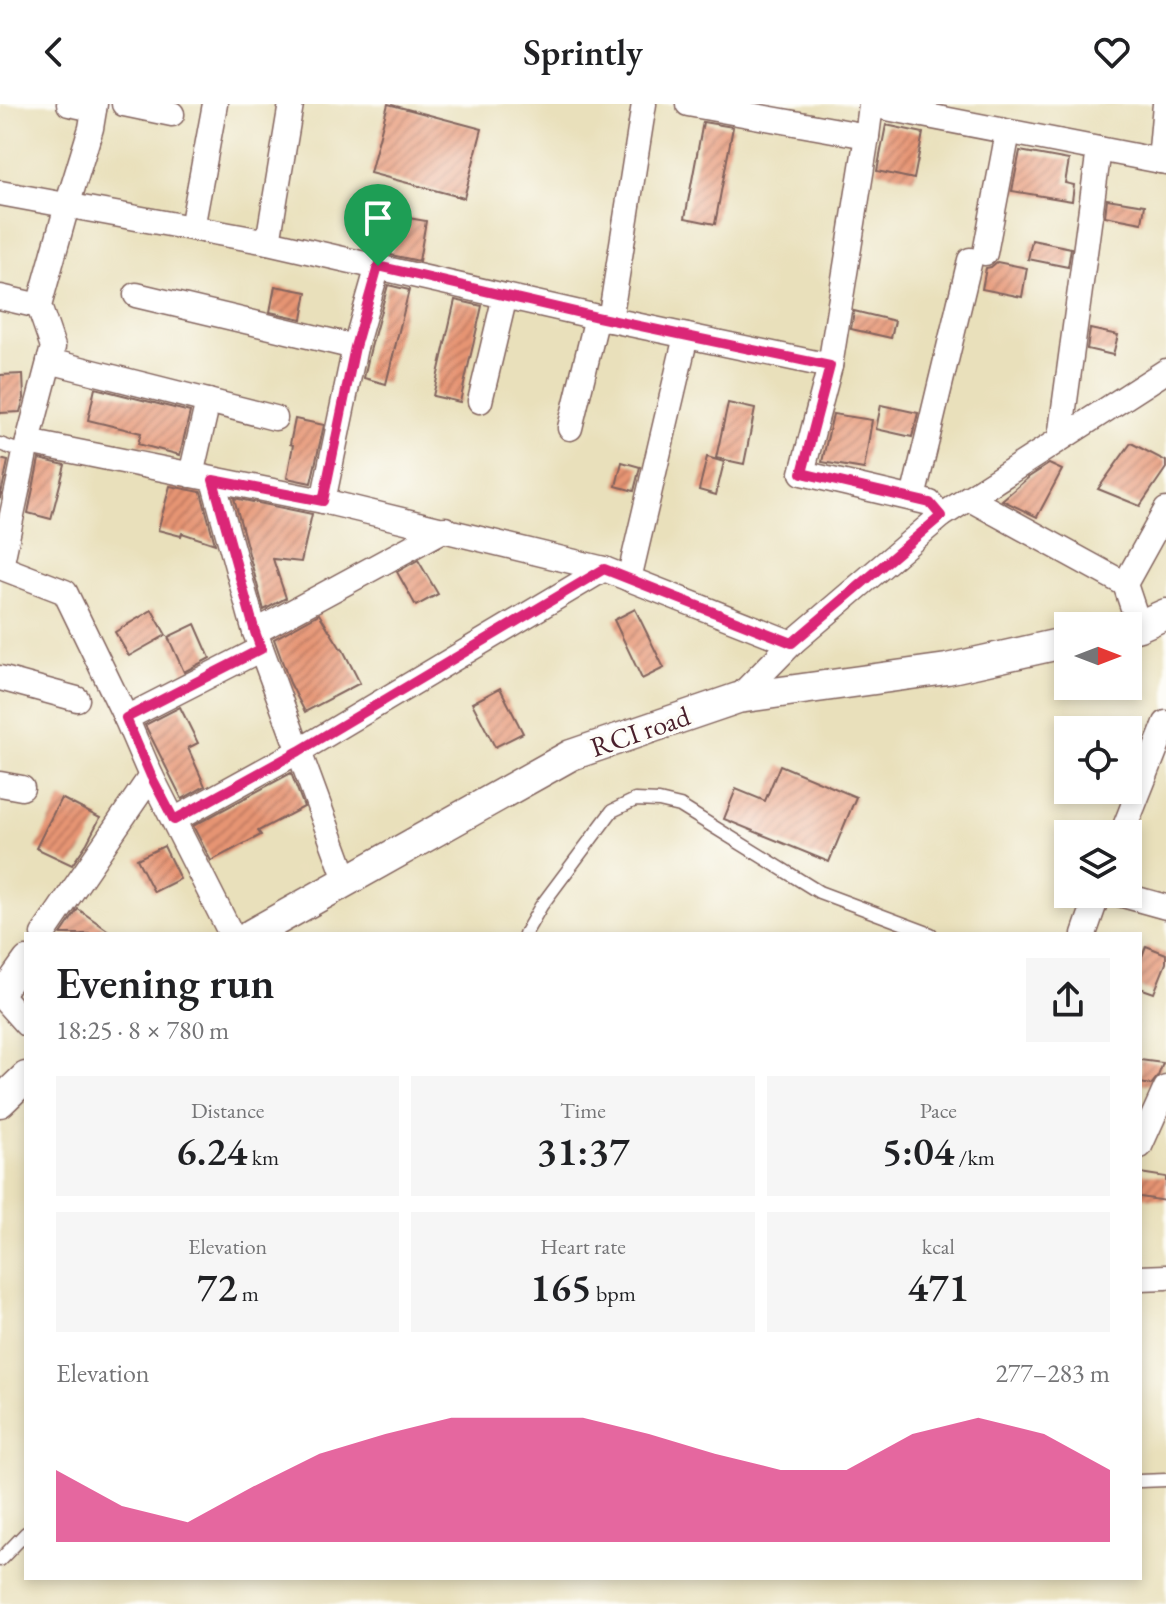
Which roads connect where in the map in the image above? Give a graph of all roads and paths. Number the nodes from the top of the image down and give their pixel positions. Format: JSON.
{"nodes":[{"id":1,"x":69,"y":104,"type":"edge"},
{"id":2,"x":124,"y":104,"type":"edge"},
{"id":3,"x":215,"y":104,"type":"edge"},
{"id":4,"x":291,"y":104,"type":"edge"},
{"id":5,"x":644,"y":104,"type":"edge"},
{"id":6,"x":688,"y":104,"type":"edge"},
{"id":7,"x":871,"y":104,"type":"edge"},
{"id":8,"x":1165,"y":104,"type":"edge"},
{"id":9,"x":94,"y":107,"type":"edge"},
{"id":10,"x":172,"y":114,"type":"dead end"},
{"id":11,"x":1008,"y":132,"type":"junction"},
{"id":12,"x":867,"y":136,"type":"junction"},
{"id":13,"x":1099,"y":149,"type":"junction"},
{"id":14,"x":1163,"y":161,"type":"edge"},
{"id":15,"x":0,"y":193,"type":"edge"},
{"id":16,"x":67,"y":206,"type":"junction"},
{"id":17,"x":192,"y":228,"type":"junction"},
{"id":18,"x":268,"y":242,"type":"junction"},
{"id":19,"x":378,"y":266,"type":"junction"},
{"id":20,"x":136,"y":295,"type":"dead end"},
{"id":21,"x":505,"y":296,"type":"junction"},
{"id":22,"x":0,"y":297,"type":"edge"},
{"id":23,"x":39,"y":306,"type":"junction"},
{"id":24,"x":603,"y":318,"type":"junction"},
{"id":25,"x":686,"y":336,"type":"junction"},
{"id":26,"x":355,"y":347,"type":"junction"},
{"id":27,"x":49,"y":361,"type":"junction"},
{"id":28,"x":830,"y":366,"type":"junction"},
{"id":29,"x":1166,"y":371,"type":"edge"},
{"id":30,"x":208,"y":401,"type":"junction"},
{"id":31,"x":480,"y":401,"type":"dead end"},
{"id":32,"x":275,"y":418,"type":"dead end"},
{"id":33,"x":570,"y":428,"type":"dead end"},
{"id":34,"x":1060,"y":438,"type":"junction"},
{"id":35,"x":0,"y":444,"type":"edge"},
{"id":36,"x":26,"y":448,"type":"junction"},
{"id":37,"x":202,"y":478,"type":"junction"},
{"id":38,"x":913,"y":498,"type":"junction"},
{"id":39,"x":968,"y":498,"type":"junction"},
{"id":40,"x":323,"y":501,"type":"junction"},
{"id":41,"x":1166,"y":510,"type":"edge"},
{"id":42,"x":941,"y":516,"type":"junction"},
{"id":43,"x":445,"y":529,"type":"junction"},
{"id":44,"x":0,"y":567,"type":"edge"},
{"id":45,"x":604,"y":569,"type":"junction"},
{"id":46,"x":629,"y":579,"type":"junction"},
{"id":47,"x":1125,"y":584,"type":"junction"},
{"id":48,"x":1144,"y":623,"type":"edge"},
{"id":49,"x":258,"y":640,"type":"junction"},
{"id":50,"x":792,"y":643,"type":"junction"},
{"id":51,"x":1054,"y":645,"type":"edge"},
{"id":52,"x":0,"y":678,"type":"edge"},
{"id":53,"x":738,"y":698,"type":"junction"},
{"id":54,"x":77,"y":699,"type":"dead end"},
{"id":55,"x":126,"y":718,"type":"junction"},
{"id":56,"x":1166,"y":723,"type":"edge"},
{"id":57,"x":299,"y":751,"type":"junction"},
{"id":58,"x":151,"y":776,"type":"junction"},
{"id":59,"x":174,"y":820,"type":"junction"},
{"id":60,"x":1128,"y":820,"type":"edge"},
{"id":61,"x":347,"y":882,"type":"junction"},
{"id":62,"x":1142,"y":900,"type":"edge"},
{"id":63,"x":1166,"y":907,"type":"edge"},
{"id":64,"x":1093,"y":908,"type":"edge"},
{"id":65,"x":44,"y":932,"type":"edge"},
{"id":66,"x":230,"y":932,"type":"edge"},
{"id":67,"x":256,"y":932,"type":"edge"},
{"id":68,"x":526,"y":932,"type":"edge"},
{"id":69,"x":926,"y":932,"type":"edge"},
{"id":70,"x":1085,"y":932,"type":"edge"},
{"id":71,"x":24,"y":962,"type":"edge"},
{"id":72,"x":0,"y":996,"type":"edge"},
{"id":73,"x":24,"y":1022,"type":"edge"},
{"id":74,"x":24,"y":1079,"type":"edge"},
{"id":75,"x":1166,"y":1088,"type":"edge"},
{"id":76,"x":0,"y":1102,"type":"edge"},
{"id":77,"x":1142,"y":1142,"type":"edge"},
{"id":78,"x":1166,"y":1277,"type":"edge"},
{"id":79,"x":1142,"y":1278,"type":"edge"},
{"id":80,"x":1166,"y":1480,"type":"edge"},
{"id":81,"x":1142,"y":1481,"type":"edge"},
{"id":82,"x":24,"y":1535,"type":"edge"},
{"id":83,"x":0,"y":1560,"type":"edge"}],
"edges":[{"from":1,"to":9,"type":"street"},
{"from":2,"to":10,"type":"street"},
{"from":3,"to":17,"type":"street"},
{"from":4,"to":18,"type":"street"},
{"from":5,"to":24,"type":"street"},
{"from":6,"to":12,"type":"street"},
{"from":7,"to":11,"type":"street"},
{"from":7,"to":12,"type":"street"},
{"from":8,"to":14,"type":"street"},
{"from":9,"to":16,"type":"street"},
{"from":11,"to":13,"type":"street"},
{"from":11,"to":38,"type":"street"},
{"from":12,"to":28,"type":"street"},
{"from":13,"to":14,"type":"street"},
{"from":13,"to":34,"type":"street"},
{"from":15,"to":16,"type":"street"},
{"from":16,"to":17,"type":"street"},
{"from":16,"to":23,"type":"street"},
{"from":17,"to":18,"type":"street"},
{"from":18,"to":19,"type":"street"},
{"from":19,"to":21,"type":"street"},
{"from":19,"to":26,"type":"street"},
{"from":20,"to":26,"type":"street"},
{"from":21,"to":24,"type":"street"},
{"from":21,"to":31,"type":"street"},
{"from":22,"to":23,"type":"street"},
{"from":23,"to":27,"type":"street"},
{"from":24,"to":25,"type":"street"},
{"from":24,"to":33,"type":"street"},
{"from":25,"to":28,"type":"street"},
{"from":25,"to":46,"type":"street"},
{"from":26,"to":40,"type":"street"},
{"from":27,"to":30,"type":"street"},
{"from":27,"to":36,"type":"street"},
{"from":28,"to":38,"type":"street"},
{"from":29,"to":34,"type":"street"},
{"from":30,"to":32,"type":"street"},
{"from":30,"to":37,"type":"street"},
{"from":34,"to":39,"type":"street"},
{"from":35,"to":36,"type":"lane"},
{"from":36,"to":37,"type":"street"},
{"from":36,"to":44,"type":"street"},
{"from":37,"to":40,"type":"street"},
{"from":37,"to":49,"type":"street"},
{"from":38,"to":42,"type":"street"},
{"from":39,"to":42,"type":"street"},
{"from":39,"to":47,"type":"street"},
{"from":40,"to":43,"type":"street"},
{"from":41,"to":47,"type":"street"},
{"from":42,"to":50,"type":"street"},
{"from":43,"to":45,"type":"street"},
{"from":43,"to":49,"type":"street"},
{"from":44,"to":55,"type":"street"},
{"from":45,"to":46,"type":"street"},
{"from":45,"to":57,"type":"street"},
{"from":46,"to":50,"type":"street"},
{"from":47,"to":48,"type":"street"},
{"from":49,"to":55,"type":"street"},
{"from":49,"to":57,"type":"street"},
{"from":50,"to":53,"type":"street"},
{"from":51,"to":53,"type":"street","name":"RCI road"},
{"from":52,"to":54,"type":"street"},
{"from":53,"to":61,"type":"street","name":"RCI road"},
{"from":55,"to":58,"type":"street"},
{"from":56,"to":60,"type":"street"},
{"from":57,"to":59,"type":"street"},
{"from":57,"to":61,"type":"street"},
{"from":58,"to":59,"type":"street"},
{"from":58,"to":65,"type":"street"},
{"from":59,"to":66,"type":"street"},
{"from":61,"to":67,"type":"street","name":"RCI road"},
{"from":62,"to":63,"type":"street"},
{"from":64,"to":70,"type":"street"},
{"from":68,"to":69,"type":"lane"},
{"from":71,"to":72,"type":"street"},
{"from":72,"to":73,"type":"street"},
{"from":74,"to":76,"type":"street"},
{"from":75,"to":77,"type":"street"},
{"from":78,"to":79,"type":"street"},
{"from":80,"to":81,"type":"lane"},
{"from":82,"to":83,"type":"lane"}]}
